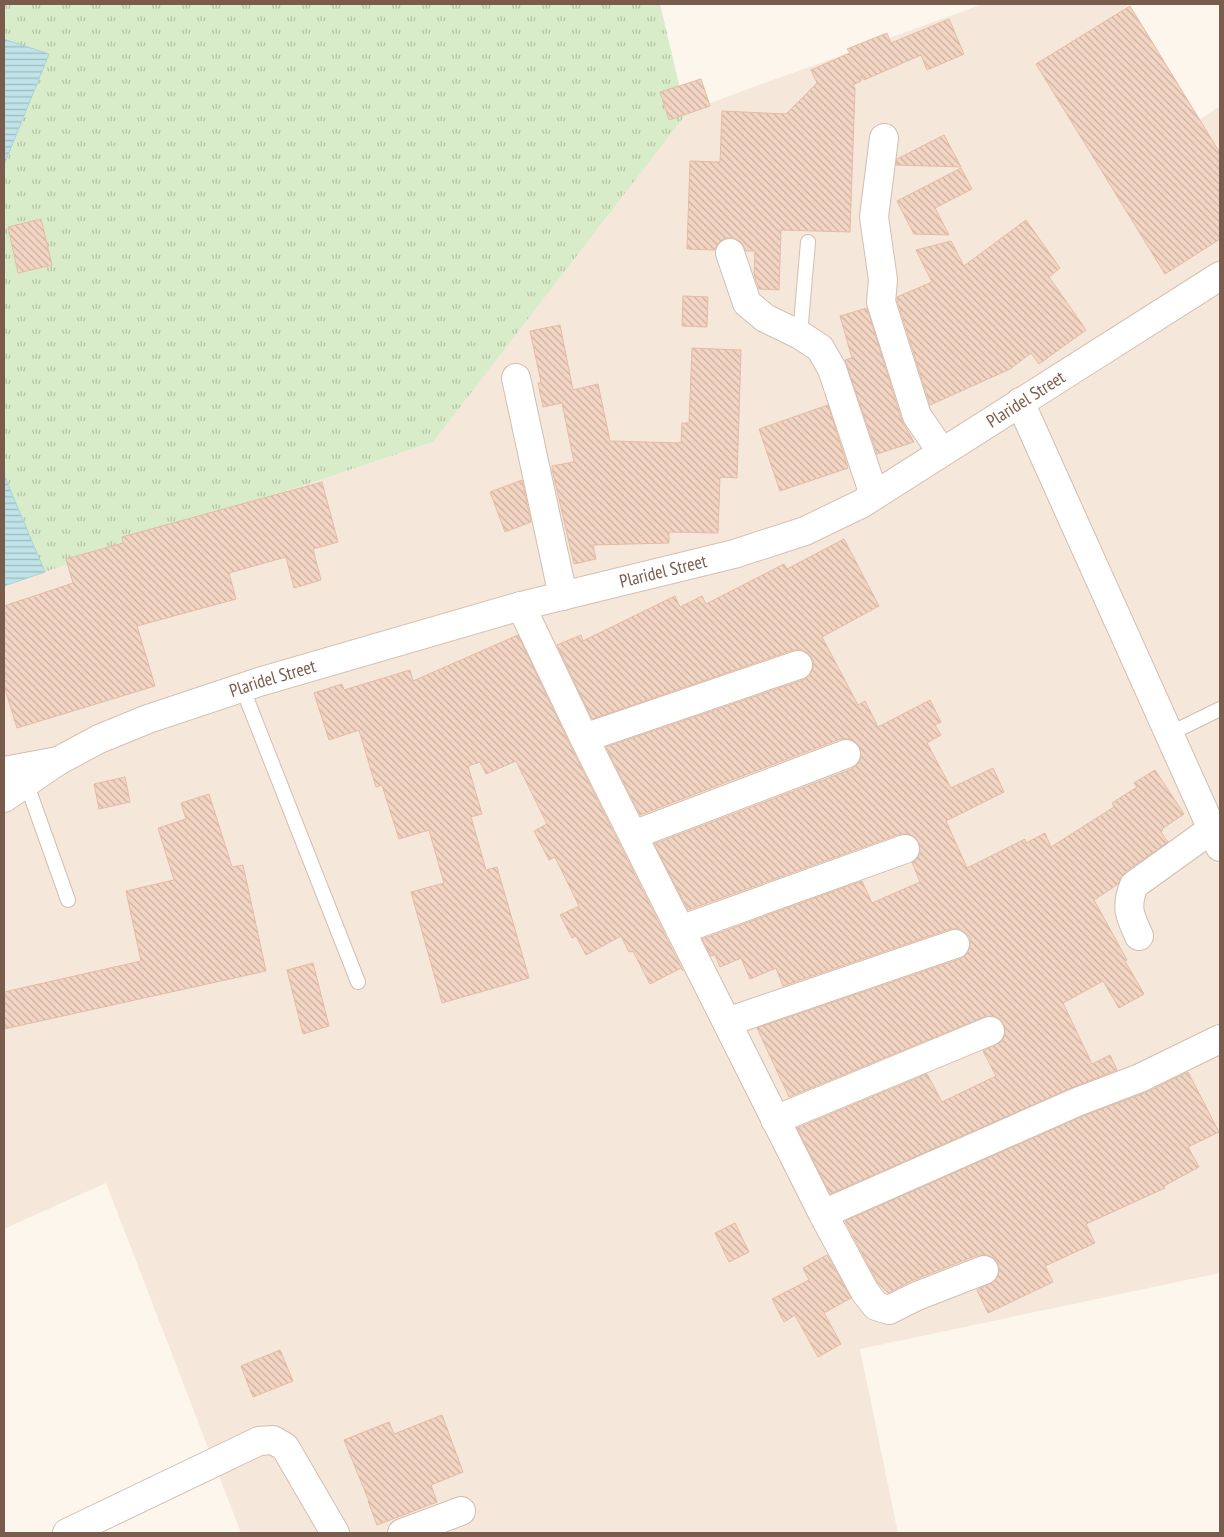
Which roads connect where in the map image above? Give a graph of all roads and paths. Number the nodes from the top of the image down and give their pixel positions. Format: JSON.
{"nodes":[{"id":1,"x":884,"y":138,"type":"dead end"},
{"id":2,"x":808,"y":242,"type":"dead end"},
{"id":3,"x":730,"y":253,"type":"dead end"},
{"id":4,"x":1220,"y":276,"type":"edge"},
{"id":5,"x":800,"y":334,"type":"junction"},
{"id":6,"x":516,"y":378,"type":"dead end"},
{"id":7,"x":1020,"y":402,"type":"junction"},
{"id":8,"x":942,"y":452,"type":"junction"},
{"id":9,"x":874,"y":495,"type":"junction"},
{"id":10,"x":563,"y":596,"type":"junction"},
{"id":11,"x":521,"y":606,"type":"junction"},
{"id":12,"x":798,"y":665,"type":"dead end"},
{"id":13,"x":242,"y":687,"type":"junction"},
{"id":14,"x":1220,"y":709,"type":"edge"},
{"id":15,"x":1169,"y":734,"type":"junction"},
{"id":16,"x":584,"y":738,"type":"junction"},
{"id":17,"x":846,"y":754,"type":"dead end"},
{"id":18,"x":15,"y":776,"type":"edge"},
{"id":19,"x":4,"y":798,"type":"edge"},
{"id":20,"x":633,"y":835,"type":"junction"},
{"id":21,"x":1216,"y":838,"type":"edge"},
{"id":22,"x":905,"y":849,"type":"dead end"},
{"id":23,"x":68,"y":900,"type":"dead end"},
{"id":24,"x":680,"y":930,"type":"junction"},
{"id":25,"x":1139,"y":936,"type":"dead end"},
{"id":26,"x":955,"y":944,"type":"dead end"},
{"id":27,"x":358,"y":982,"type":"dead end"},
{"id":28,"x":727,"y":1022,"type":"junction"},
{"id":29,"x":990,"y":1031,"type":"dead end"},
{"id":30,"x":1220,"y":1039,"type":"edge"},
{"id":31,"x":775,"y":1120,"type":"junction"},
{"id":32,"x":823,"y":1214,"type":"junction"},
{"id":33,"x":984,"y":1270,"type":"dead end"},
{"id":34,"x":461,"y":1510,"type":"dead end"},
{"id":35,"x":67,"y":1533,"type":"edge"},
{"id":36,"x":334,"y":1533,"type":"edge"},
{"id":37,"x":402,"y":1533,"type":"edge"}],
"edges":[{"from":1,"to":8,"type":"street"},
{"from":2,"to":5,"type":"lane"},
{"from":3,"to":5,"type":"street"},
{"from":4,"to":7,"type":"street","name":"Plaridel Street"},
{"from":5,"to":9,"type":"street"},
{"from":6,"to":10,"type":"street"},
{"from":7,"to":8,"type":"street","name":"Plaridel Street"},
{"from":7,"to":15,"type":"street"},
{"from":8,"to":9,"type":"street","name":"Plaridel Street"},
{"from":9,"to":10,"type":"street","name":"Plaridel Street"},
{"from":10,"to":11,"type":"street","name":"Plaridel Street"},
{"from":11,"to":13,"type":"street","name":"Plaridel Street"},
{"from":11,"to":16,"type":"street"},
{"from":12,"to":16,"type":"street"},
{"from":13,"to":18,"type":"street","name":"Plaridel Street"},
{"from":13,"to":27,"type":"lane"},
{"from":14,"to":15,"type":"lane"},
{"from":15,"to":21,"type":"street"},
{"from":16,"to":20,"type":"street"},
{"from":17,"to":20,"type":"street"},
{"from":18,"to":19,"type":"street","name":"Plaridel Street"},
{"from":18,"to":23,"type":"lane"},
{"from":20,"to":24,"type":"street"},
{"from":21,"to":25,"type":"street"},
{"from":22,"to":24,"type":"street"},
{"from":24,"to":28,"type":"street"},
{"from":26,"to":28,"type":"street"},
{"from":28,"to":31,"type":"street"},
{"from":29,"to":31,"type":"street"},
{"from":30,"to":32,"type":"street"},
{"from":31,"to":32,"type":"street"},
{"from":32,"to":33,"type":"street"},
{"from":34,"to":37,"type":"street"},
{"from":35,"to":36,"type":"street"}]}
